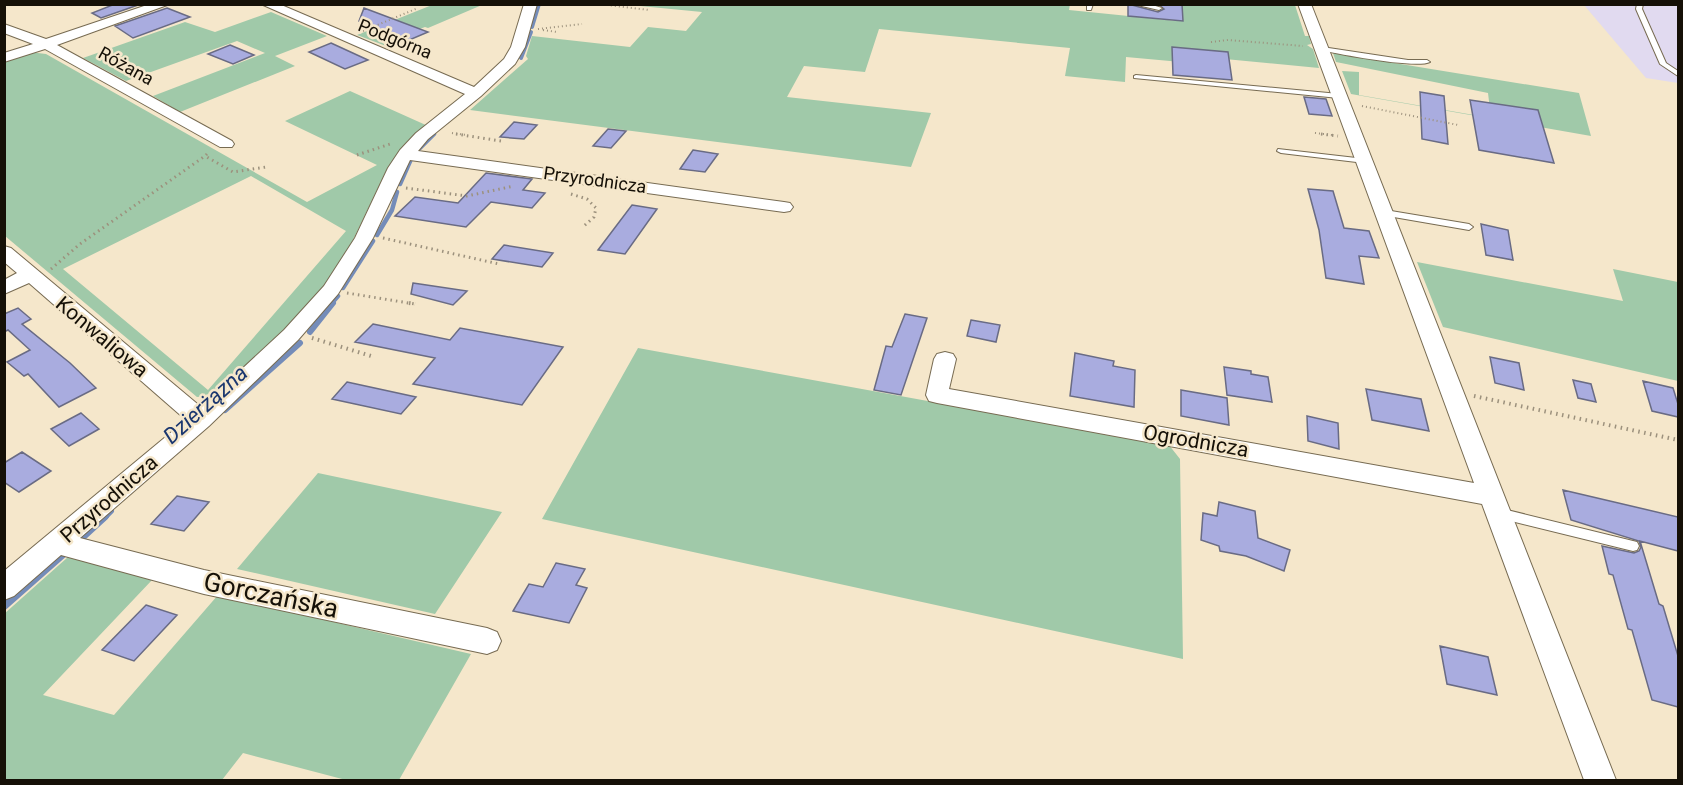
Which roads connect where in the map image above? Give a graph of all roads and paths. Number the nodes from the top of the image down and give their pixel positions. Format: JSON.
{"nodes":[{"id":1,"x":164,"y":4,"type":"edge"},
{"id":2,"x":267,"y":4,"type":"edge"},
{"id":3,"x":531,"y":4,"type":"edge"},
{"id":4,"x":599,"y":4,"type":"edge"},
{"id":5,"x":1136,"y":4,"type":"edge"},
{"id":6,"x":1305,"y":4,"type":"edge"},
{"id":7,"x":1640,"y":4,"type":"edge"},
{"id":8,"x":418,"y":8,"type":"dead end"},
{"id":9,"x":1159,"y":8,"type":"dead end"},
{"id":10,"x":649,"y":10,"type":"dead end"},
{"id":11,"x":582,"y":24,"type":"dead end"},
{"id":12,"x":4,"y":28,"type":"edge"},
{"id":13,"x":530,"y":29,"type":"junction"},
{"id":14,"x":557,"y":32,"type":"dead end"},
{"id":15,"x":344,"y":38,"type":"junction"},
{"id":16,"x":1211,"y":42,"type":"dead end"},
{"id":17,"x":46,"y":44,"type":"junction"},
{"id":18,"x":1321,"y":48,"type":"junction"},
{"id":19,"x":4,"y":58,"type":"edge"},
{"id":20,"x":1427,"y":62,"type":"dead end"},
{"id":21,"x":1678,"y":74,"type":"edge"},
{"id":22,"x":1136,"y":77,"type":"dead end"},
{"id":23,"x":476,"y":93,"type":"junction"},
{"id":24,"x":1340,"y":100,"type":"junction"},
{"id":25,"x":1458,"y":124,"type":"dead end"},
{"id":26,"x":427,"y":133,"type":"junction"},
{"id":27,"x":501,"y":141,"type":"dead end"},
{"id":28,"x":222,"y":142,"type":"joint"},
{"id":29,"x":1281,"y":151,"type":"dead end"},
{"id":30,"x":406,"y":154,"type":"junction"},
{"id":31,"x":357,"y":155,"type":"dead end"},
{"id":32,"x":205,"y":156,"type":"junction"},
{"id":33,"x":1365,"y":161,"type":"junction"},
{"id":34,"x":266,"y":167,"type":"dead end"},
{"id":35,"x":522,"y":186,"type":"dead end"},
{"id":36,"x":387,"y":189,"type":"junction"},
{"id":37,"x":566,"y":192,"type":"dead end"},
{"id":38,"x":784,"y":207,"type":"dead end"},
{"id":39,"x":1385,"y":213,"type":"junction"},
{"id":40,"x":584,"y":226,"type":"dead end"},
{"id":41,"x":1469,"y":228,"type":"dead end"},
{"id":42,"x":364,"y":238,"type":"junction"},
{"id":43,"x":4,"y":252,"type":"edge"},
{"id":44,"x":499,"y":264,"type":"dead end"},
{"id":45,"x":33,"y":278,"type":"junction"},
{"id":46,"x":4,"y":288,"type":"edge"},
{"id":47,"x":331,"y":290,"type":"junction"},
{"id":48,"x":415,"y":304,"type":"dead end"},
{"id":49,"x":291,"y":335,"type":"junction"},
{"id":50,"x":371,"y":356,"type":"dead end"},
{"id":51,"x":945,"y":359,"type":"dead end"},
{"id":52,"x":1453,"y":392,"type":"junction"},
{"id":53,"x":1538,"y":403,"type":"dead end"},
{"id":54,"x":1540,"y":410,"type":"junction"},
{"id":55,"x":201,"y":420,"type":"junction"},
{"id":56,"x":1613,"y":420,"type":"dead end"},
{"id":57,"x":1615,"y":427,"type":"junction"},
{"id":58,"x":1678,"y":441,"type":"edge"},
{"id":59,"x":1495,"y":505,"type":"junction"},
{"id":60,"x":57,"y":543,"type":"junction"},
{"id":61,"x":1633,"y":546,"type":"dead end"},
{"id":62,"x":4,"y":588,"type":"edge"},
{"id":63,"x":487,"y":641,"type":"dead end"},
{"id":64,"x":1600,"y":780,"type":"edge"}],
"edges":[{"from":1,"to":17,"type":"street"},
{"from":2,"to":15,"type":"street","name":"Podgórna"},
{"from":3,"to":13,"type":"street","name":"Przyrodnicza"},
{"from":4,"to":10,"type":"path"},
{"from":5,"to":9,"type":"lane"},
{"from":6,"to":18,"type":"street"},
{"from":7,"to":21,"type":"lane"},
{"from":8,"to":15,"type":"path"},
{"from":11,"to":13,"type":"path"},
{"from":12,"to":17,"type":"street","name":"Różana"},
{"from":13,"to":14,"type":"path"},
{"from":13,"to":23,"type":"street","name":"Przyrodnicza"},
{"from":15,"to":23,"type":"street","name":"Podgórna"},
{"from":16,"to":18,"type":"path"},
{"from":17,"to":19,"type":"street"},
{"from":17,"to":28,"type":"street","name":"Różana"},
{"from":18,"to":20,"type":"lane"},
{"from":18,"to":24,"type":"street"},
{"from":22,"to":24,"type":"lane"},
{"from":23,"to":26,"type":"street","name":"Przyrodnicza"},
{"from":24,"to":25,"type":"path"},
{"from":24,"to":33,"type":"street"},
{"from":26,"to":27,"type":"path"},
{"from":26,"to":30,"type":"street","name":"Przyrodnicza"},
{"from":26,"to":31,"type":"path"},
{"from":28,"to":32,"type":"path"},
{"from":29,"to":33,"type":"lane"},
{"from":30,"to":36,"type":"street","name":"Przyrodnicza"},
{"from":30,"to":38,"type":"street","name":"Przyrodnicza"},
{"from":32,"to":34,"type":"path"},
{"from":32,"to":45,"type":"path"},
{"from":33,"to":39,"type":"street"},
{"from":35,"to":36,"type":"path"},
{"from":36,"to":42,"type":"street","name":"Przyrodnicza"},
{"from":37,"to":40,"type":"path"},
{"from":39,"to":41,"type":"lane"},
{"from":39,"to":52,"type":"street"},
{"from":42,"to":44,"type":"path"},
{"from":42,"to":47,"type":"street","name":"Przyrodnicza"},
{"from":43,"to":45,"type":"street","name":"Konwaliowa"},
{"from":45,"to":46,"type":"street"},
{"from":45,"to":55,"type":"street","name":"Konwaliowa"},
{"from":47,"to":48,"type":"path"},
{"from":47,"to":49,"type":"street","name":"Przyrodnicza"},
{"from":49,"to":50,"type":"path"},
{"from":49,"to":55,"type":"street","name":"Przyrodnicza"},
{"from":51,"to":59,"type":"street","name":"Ogrodnicza"},
{"from":52,"to":54,"type":"path"},
{"from":52,"to":59,"type":"street"},
{"from":53,"to":54,"type":"path"},
{"from":54,"to":57,"type":"path"},
{"from":55,"to":60,"type":"street","name":"Przyrodnicza"},
{"from":56,"to":57,"type":"path"},
{"from":57,"to":58,"type":"path"},
{"from":59,"to":61,"type":"lane"},
{"from":59,"to":64,"type":"street"},
{"from":60,"to":62,"type":"street","name":"Przyrodnicza"},
{"from":60,"to":63,"type":"street","name":"Gorczańska"}]}
